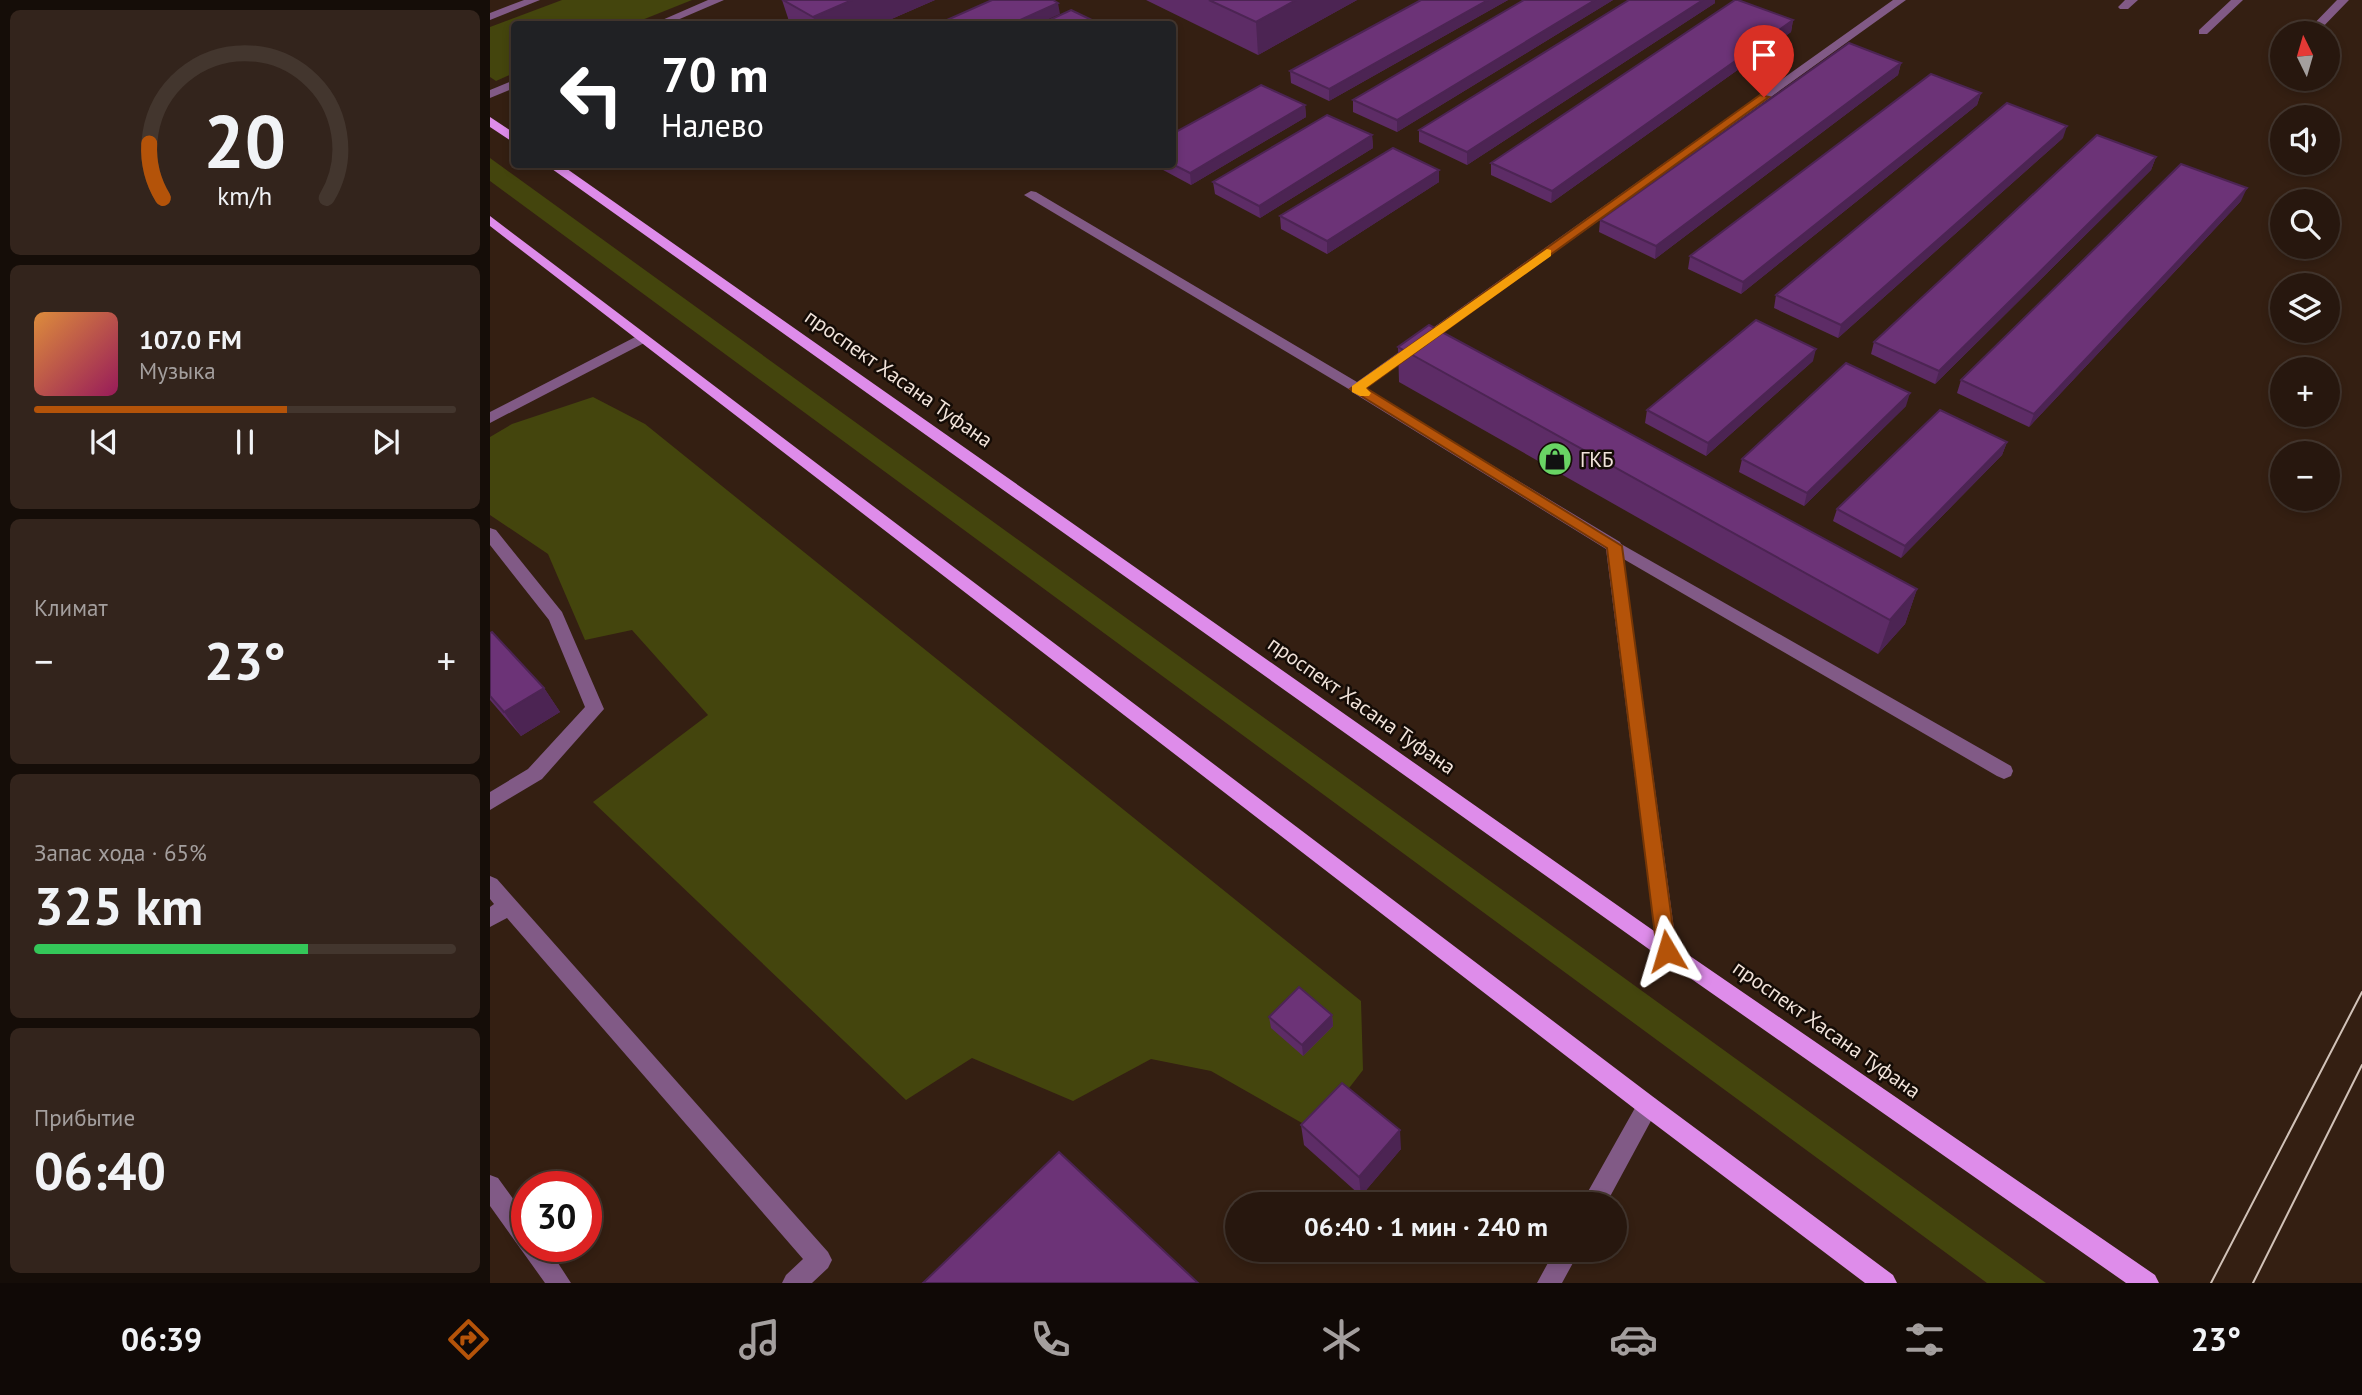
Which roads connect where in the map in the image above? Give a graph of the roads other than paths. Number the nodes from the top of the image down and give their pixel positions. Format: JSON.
{"nodes":[{"id":1,"x":534,"y":0,"type":"edge"},
{"id":2,"x":718,"y":0,"type":"edge"},
{"id":3,"x":839,"y":0,"type":"edge"},
{"id":4,"x":1900,"y":0,"type":"edge"},
{"id":5,"x":2237,"y":0,"type":"edge"},
{"id":6,"x":2343,"y":0,"type":"edge"},
{"id":7,"x":490,"y":17,"type":"edge"},
{"id":8,"x":666,"y":21,"type":"edge"},
{"id":9,"x":790,"y":21,"type":"edge"},
{"id":10,"x":2323,"y":21,"type":"edge"},
{"id":11,"x":2203,"y":32,"type":"dead end"},
{"id":12,"x":511,"y":85,"type":"edge"},
{"id":13,"x":490,"y":94,"type":"edge"},
{"id":14,"x":490,"y":121,"type":"edge"},
{"id":15,"x":511,"y":137,"type":"edge"},
{"id":16,"x":557,"y":168,"type":"edge"},
{"id":17,"x":1031,"y":195,"type":"dead end"},
{"id":18,"x":490,"y":220,"type":"edge"},
{"id":19,"x":643,"y":338,"type":"junction"},
{"id":20,"x":1357,"y":389,"type":"junction"},
{"id":21,"x":490,"y":418,"type":"edge"},
{"id":22,"x":490,"y":534,"type":"edge"},
{"id":23,"x":1614,"y":546,"type":"junction"},
{"id":24,"x":2004,"y":771,"type":"dead end"},
{"id":25,"x":490,"y":802,"type":"edge"},
{"id":26,"x":490,"y":885,"type":"edge"},
{"id":27,"x":498,"y":913,"type":"edge"},
{"id":28,"x":1667,"y":951,"type":"junction"},
{"id":29,"x":1648,"y":1106,"type":"junction"},
{"id":30,"x":490,"y":1186,"type":"edge"},
{"id":31,"x":1600,"y":1192,"type":"edge"},
{"id":32,"x":511,"y":1216,"type":"edge"},
{"id":33,"x":544,"y":1262,"type":"edge"},
{"id":34,"x":1561,"y":1262,"type":"edge"},
{"id":35,"x":559,"y":1283,"type":"edge"},
{"id":36,"x":794,"y":1283,"type":"edge"},
{"id":37,"x":1549,"y":1283,"type":"edge"},
{"id":38,"x":1885,"y":1283,"type":"edge"},
{"id":39,"x":2147,"y":1283,"type":"edge"}],
"edges":[{"from":1,"to":7,"type":"street"},
{"from":2,"to":8,"type":"street"},
{"from":3,"to":9,"type":"street"},
{"from":4,"to":20,"type":"street"},
{"from":5,"to":11,"type":"street"},
{"from":6,"to":10,"type":"street"},
{"from":12,"to":13,"type":"street"},
{"from":14,"to":15,"type":"main road"},
{"from":16,"to":28,"type":"main road","name":"проспект Хасана Туфана"},
{"from":17,"to":20,"type":"street"},
{"from":18,"to":19,"type":"main road"},
{"from":19,"to":21,"type":"street"},
{"from":19,"to":29,"type":"main road"},
{"from":20,"to":23,"type":"street"},
{"from":22,"to":25,"type":"street"},
{"from":23,"to":24,"type":"street"},
{"from":23,"to":28,"type":"street"},
{"from":26,"to":27,"type":"street"},
{"from":27,"to":36,"type":"street"},
{"from":28,"to":39,"type":"main road","name":"проспект Хасана Туфана"},
{"from":29,"to":31,"type":"street"},
{"from":29,"to":38,"type":"main road"},
{"from":30,"to":32,"type":"street"},
{"from":33,"to":35,"type":"street"},
{"from":34,"to":37,"type":"street"}]}
